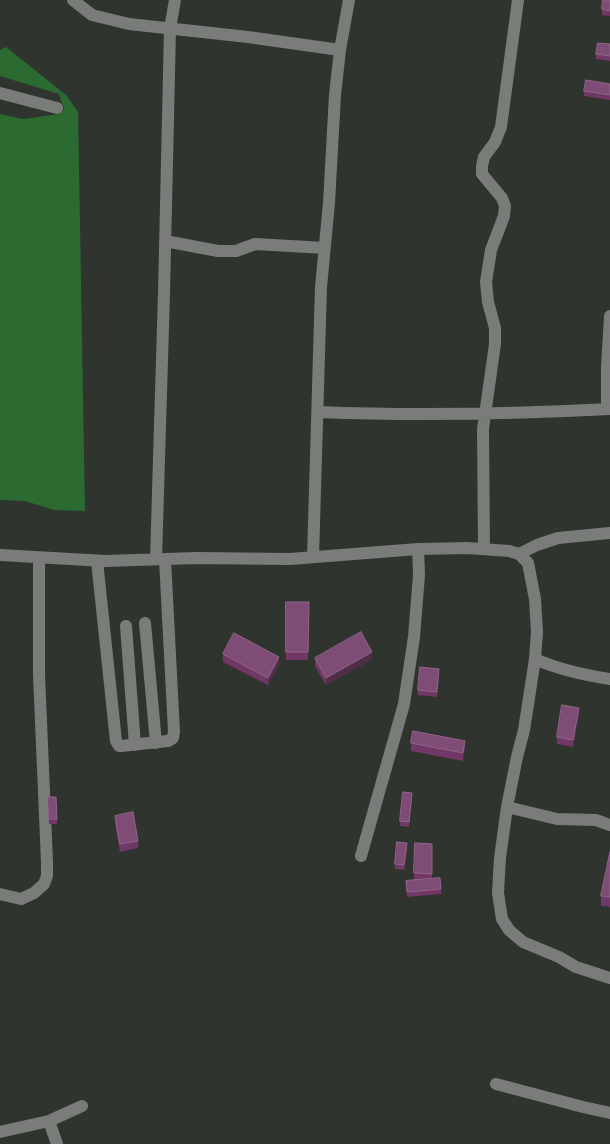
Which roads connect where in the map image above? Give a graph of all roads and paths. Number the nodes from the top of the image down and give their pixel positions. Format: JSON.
{"nodes":[{"id":1,"x":73,"y":0,"type":"edge"},
{"id":2,"x":175,"y":0,"type":"edge"},
{"id":3,"x":349,"y":0,"type":"edge"},
{"id":4,"x":518,"y":0,"type":"edge"},
{"id":5,"x":170,"y":29,"type":"junction"},
{"id":6,"x":340,"y":50,"type":"junction"},
{"id":7,"x":0,"y":94,"type":"edge"},
{"id":8,"x":56,"y":108,"type":"dead end"},
{"id":9,"x":165,"y":240,"type":"junction"},
{"id":10,"x":324,"y":248,"type":"junction"},
{"id":11,"x":610,"y":316,"type":"edge"},
{"id":12,"x":609,"y":409,"type":"edge"},
{"id":13,"x":319,"y":412,"type":"junction"},
{"id":14,"x":484,"y":415,"type":"junction"},
{"id":15,"x":610,"y":533,"type":"edge"},
{"id":16,"x":418,"y":550,"type":"junction"},
{"id":17,"x":484,"y":550,"type":"junction"},
{"id":18,"x":519,"y":554,"type":"junction"},
{"id":19,"x":0,"y":555,"type":"edge"},
{"id":20,"x":313,"y":557,"type":"junction"},
{"id":21,"x":39,"y":558,"type":"junction"},
{"id":22,"x":160,"y":559,"type":"junction"},
{"id":23,"x":97,"y":561,"type":"junction"},
{"id":24,"x":145,"y":623,"type":"dead end"},
{"id":25,"x":126,"y":626,"type":"dead end"},
{"id":26,"x":535,"y":659,"type":"junction"},
{"id":27,"x":610,"y":679,"type":"edge"},
{"id":28,"x":130,"y":684,"type":"junction"},
{"id":29,"x":172,"y":684,"type":"junction"},
{"id":30,"x":151,"y":685,"type":"junction"},
{"id":31,"x":156,"y":743,"type":"junction"},
{"id":32,"x":135,"y":745,"type":"junction"},
{"id":33,"x":507,"y":807,"type":"junction"},
{"id":34,"x":610,"y":825,"type":"edge"},
{"id":35,"x":361,"y":856,"type":"dead end"},
{"id":36,"x":0,"y":894,"type":"edge"},
{"id":37,"x":610,"y":978,"type":"edge"},
{"id":38,"x":496,"y":1084,"type":"dead end"},
{"id":39,"x":82,"y":1106,"type":"dead end"},
{"id":40,"x":610,"y":1113,"type":"edge"},
{"id":41,"x":49,"y":1121,"type":"junction"},
{"id":42,"x":0,"y":1132,"type":"edge"},
{"id":43,"x":56,"y":1144,"type":"edge"}],
"edges":[{"from":1,"to":5,"type":"street"},
{"from":2,"to":5,"type":"street"},
{"from":3,"to":6,"type":"street"},
{"from":4,"to":14,"type":"street"},
{"from":5,"to":6,"type":"street"},
{"from":5,"to":9,"type":"street"},
{"from":6,"to":10,"type":"street"},
{"from":7,"to":8,"type":"street"},
{"from":9,"to":10,"type":"street"},
{"from":9,"to":22,"type":"street"},
{"from":10,"to":13,"type":"street"},
{"from":11,"to":12,"type":"street"},
{"from":12,"to":14,"type":"street"},
{"from":13,"to":14,"type":"street"},
{"from":13,"to":20,"type":"street"},
{"from":14,"to":17,"type":"street"},
{"from":15,"to":18,"type":"street"},
{"from":16,"to":17,"type":"street"},
{"from":16,"to":20,"type":"street"},
{"from":16,"to":35,"type":"street"},
{"from":17,"to":18,"type":"street"},
{"from":18,"to":26,"type":"street"},
{"from":19,"to":21,"type":"street"},
{"from":20,"to":22,"type":"street"},
{"from":21,"to":23,"type":"street"},
{"from":21,"to":36,"type":"street"},
{"from":22,"to":23,"type":"street"},
{"from":22,"to":29,"type":"street"},
{"from":23,"to":32,"type":"street"},
{"from":24,"to":30,"type":"street"},
{"from":25,"to":28,"type":"street"},
{"from":26,"to":27,"type":"street"},
{"from":26,"to":33,"type":"street"},
{"from":28,"to":30,"type":"street"},
{"from":28,"to":32,"type":"street"},
{"from":29,"to":30,"type":"street"},
{"from":29,"to":31,"type":"street"},
{"from":30,"to":31,"type":"street"},
{"from":31,"to":32,"type":"street"},
{"from":33,"to":34,"type":"street"},
{"from":33,"to":37,"type":"street"},
{"from":38,"to":40,"type":"street"},
{"from":39,"to":41,"type":"street"},
{"from":41,"to":42,"type":"street"},
{"from":41,"to":43,"type":"street"}]}
